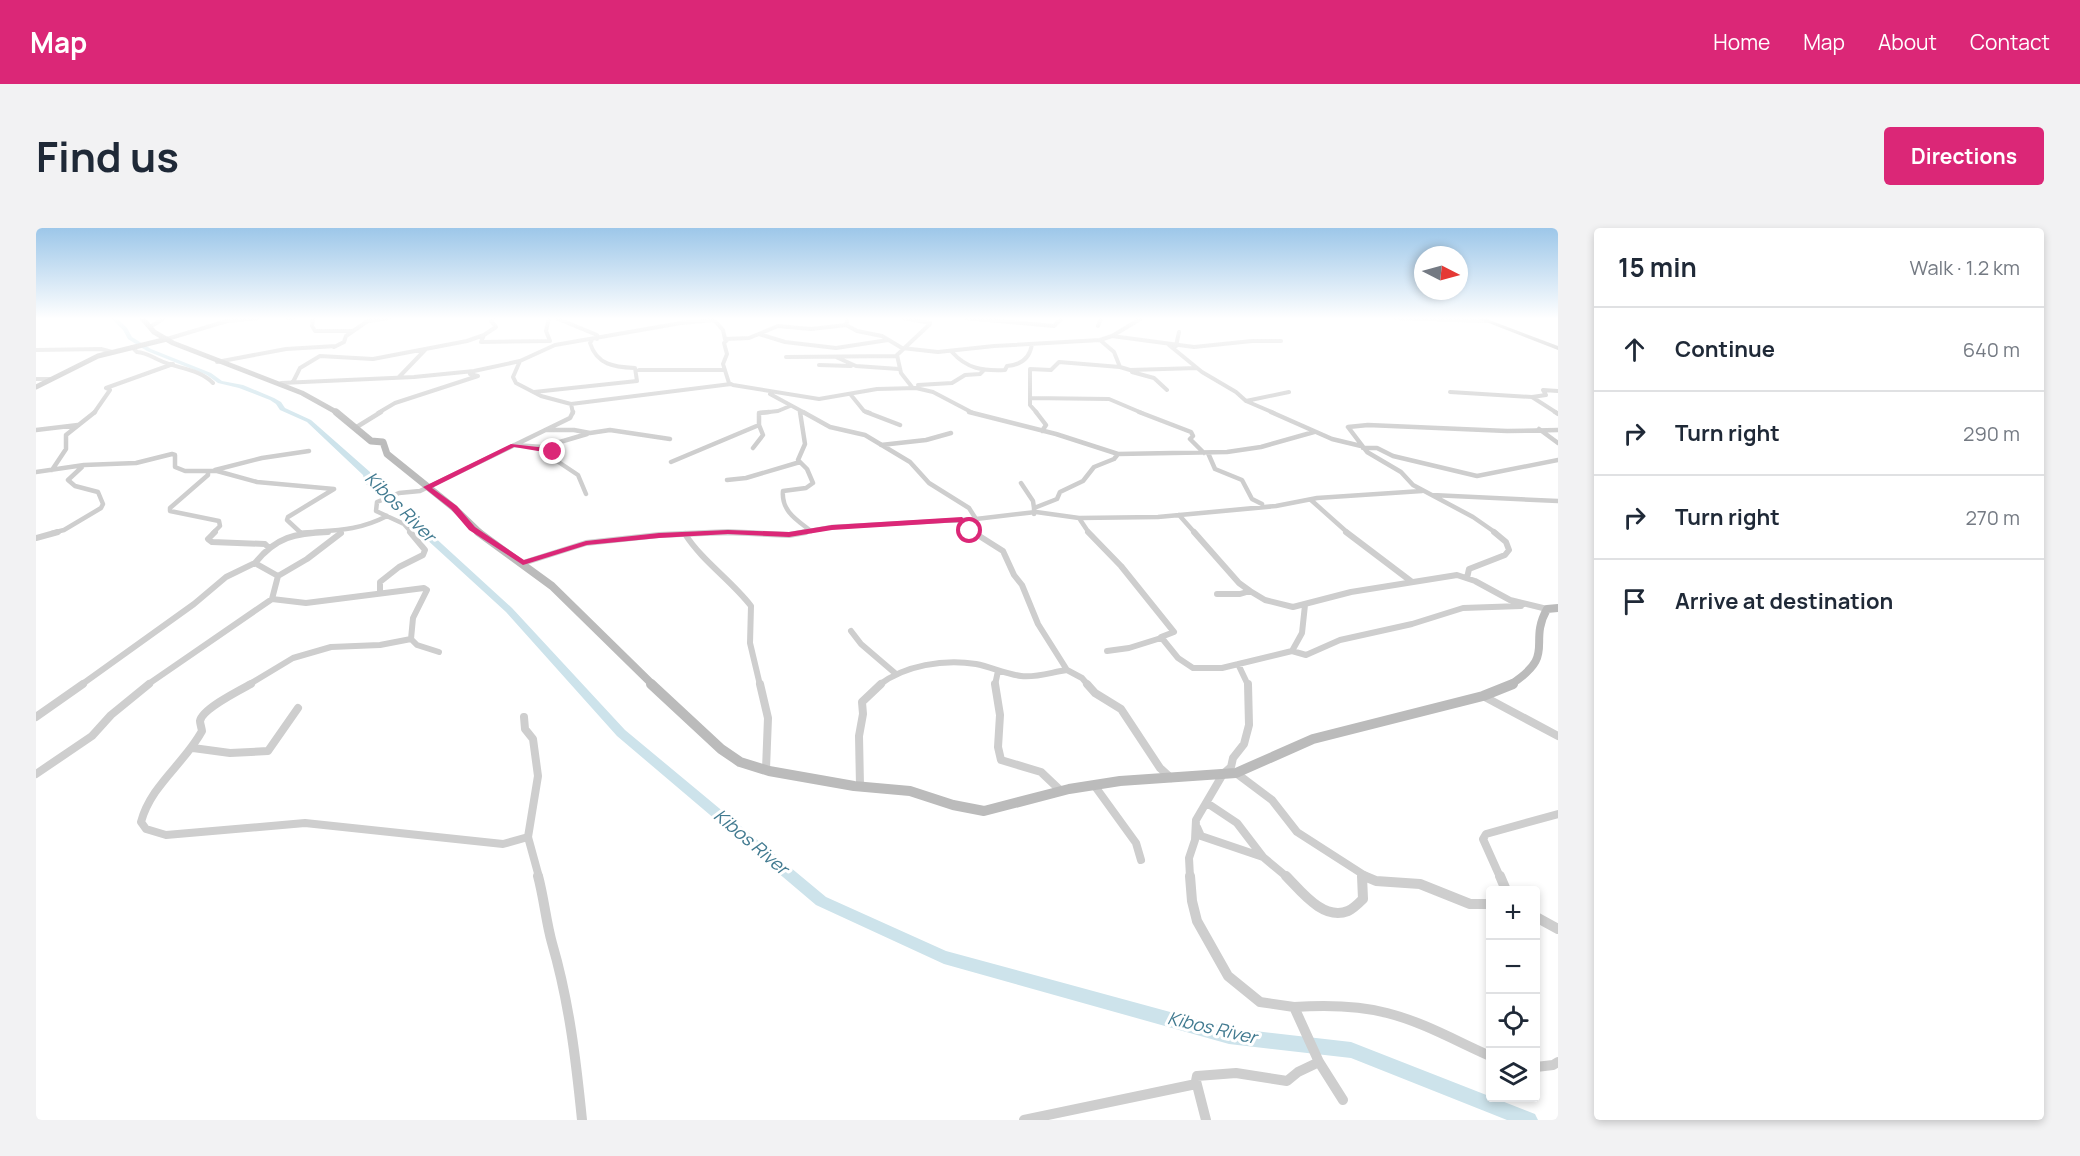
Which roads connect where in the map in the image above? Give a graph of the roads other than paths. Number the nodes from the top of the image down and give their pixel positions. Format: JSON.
{"nodes":[{"id":1,"x":91,"y":360,"type":"edge"},
{"id":2,"x":157,"y":360,"type":"edge"},
{"id":3,"x":212,"y":360,"type":"edge"},
{"id":4,"x":230,"y":360,"type":"edge"},
{"id":5,"x":316,"y":360,"type":"edge"},
{"id":6,"x":416,"y":360,"type":"edge"},
{"id":7,"x":523,"y":360,"type":"edge"},
{"id":8,"x":598,"y":360,"type":"edge"},
{"id":9,"x":725,"y":360,"type":"edge"},
{"id":10,"x":841,"y":360,"type":"edge"},
{"id":11,"x":898,"y":360,"type":"edge"},
{"id":12,"x":958,"y":360,"type":"edge"},
{"id":13,"x":1023,"y":360,"type":"edge"},
{"id":14,"x":1117,"y":360,"type":"edge"},
{"id":15,"x":1187,"y":360,"type":"edge"},
{"id":16,"x":520,"y":361,"type":"junction"},
{"id":17,"x":217,"y":362,"type":"junction"},
{"id":18,"x":173,"y":364,"type":"junction"},
{"id":19,"x":819,"y":365,"type":"dead end"},
{"id":20,"x":854,"y":366,"type":"junction"},
{"id":21,"x":1013,"y":366,"type":"junction"},
{"id":22,"x":1120,"y":367,"type":"junction"},
{"id":23,"x":1197,"y":368,"type":"junction"},
{"id":24,"x":899,"y":369,"type":"junction"},
{"id":25,"x":1032,"y":369,"type":"junction"},
{"id":26,"x":639,"y":370,"type":"dead end"},
{"id":27,"x":725,"y":370,"type":"junction"},
{"id":28,"x":983,"y":370,"type":"junction"},
{"id":29,"x":1130,"y":370,"type":"junction"},
{"id":30,"x":459,"y":373,"type":"junction"},
{"id":31,"x":399,"y":377,"type":"junction"},
{"id":32,"x":36,"y":379,"type":"edge"},
{"id":33,"x":52,"y":379,"type":"junction"},
{"id":34,"x":293,"y":382,"type":"junction"},
{"id":35,"x":213,"y":383,"type":"dead end"},
{"id":36,"x":281,"y":383,"type":"junction"},
{"id":37,"x":731,"y":384,"type":"junction"},
{"id":38,"x":911,"y":386,"type":"junction"},
{"id":39,"x":36,"y":387,"type":"edge"},
{"id":40,"x":1167,"y":390,"type":"dead end"},
{"id":41,"x":1558,"y":391,"type":"edge"},
{"id":42,"x":533,"y":392,"type":"junction"},
{"id":43,"x":1289,"y":392,"type":"dead end"},
{"id":44,"x":1450,"y":392,"type":"dead end"},
{"id":45,"x":769,"y":393,"type":"junction"},
{"id":46,"x":851,"y":395,"type":"junction"},
{"id":47,"x":1532,"y":397,"type":"junction"},
{"id":48,"x":1030,"y":398,"type":"junction"},
{"id":49,"x":1102,"y":398,"type":"junction"},
{"id":50,"x":1246,"y":402,"type":"junction"},
{"id":51,"x":571,"y":404,"type":"junction"},
{"id":52,"x":1104,"y":405,"type":"dead end"},
{"id":53,"x":790,"y":406,"type":"junction"},
{"id":54,"x":800,"y":412,"type":"junction"},
{"id":55,"x":1558,"y":414,"type":"edge"},
{"id":56,"x":80,"y":425,"type":"junction"},
{"id":57,"x":759,"y":425,"type":"junction"},
{"id":58,"x":900,"y":425,"type":"dead end"},
{"id":59,"x":355,"y":428,"type":"junction"},
{"id":60,"x":1539,"y":429,"type":"junction"},
{"id":61,"x":36,"y":430,"type":"edge"},
{"id":62,"x":544,"y":430,"type":"junction"},
{"id":63,"x":1558,"y":430,"type":"edge"},
{"id":64,"x":1042,"y":431,"type":"junction"},
{"id":65,"x":1314,"y":432,"type":"junction"},
{"id":66,"x":590,"y":433,"type":"junction"},
{"id":67,"x":951,"y":433,"type":"dead end"},
{"id":68,"x":670,"y":439,"type":"dead end"},
{"id":69,"x":1558,"y":443,"type":"edge"},
{"id":70,"x":514,"y":445,"type":"junction"},
{"id":71,"x":881,"y":445,"type":"junction"},
{"id":72,"x":558,"y":446,"type":"junction"},
{"id":73,"x":1362,"y":447,"type":"junction"},
{"id":74,"x":753,"y":448,"type":"dead end"},
{"id":75,"x":309,"y":451,"type":"dead end"},
{"id":76,"x":1206,"y":453,"type":"junction"},
{"id":77,"x":1118,"y":454,"type":"junction"},
{"id":78,"x":1558,"y":460,"type":"edge"},
{"id":79,"x":671,"y":462,"type":"dead end"},
{"id":80,"x":800,"y":462,"type":"junction"},
{"id":81,"x":84,"y":465,"type":"junction"},
{"id":82,"x":52,"y":470,"type":"junction"},
{"id":83,"x":36,"y":472,"type":"edge"},
{"id":84,"x":210,"y":472,"type":"junction"},
{"id":85,"x":727,"y":480,"type":"dead end"},
{"id":86,"x":1021,"y":483,"type":"dead end"},
{"id":87,"x":427,"y":487,"type":"junction"},
{"id":88,"x":1422,"y":491,"type":"junction"},
{"id":89,"x":586,"y":494,"type":"dead end"},
{"id":90,"x":1429,"y":495,"type":"junction"},
{"id":91,"x":1311,"y":500,"type":"junction"},
{"id":92,"x":1558,"y":501,"type":"edge"},
{"id":93,"x":1274,"y":506,"type":"junction"},
{"id":94,"x":1034,"y":511,"type":"junction"},
{"id":95,"x":1179,"y":515,"type":"junction"},
{"id":96,"x":387,"y":516,"type":"junction"},
{"id":97,"x":1079,"y":518,"type":"junction"},
{"id":98,"x":976,"y":519,"type":"junction"},
{"id":99,"x":962,"y":520,"type":"junction"},
{"id":100,"x":346,"y":531,"type":"junction"},
{"id":101,"x":811,"y":531,"type":"junction"},
{"id":102,"x":301,"y":533,"type":"junction"},
{"id":103,"x":685,"y":534,"type":"junction"},
{"id":104,"x":36,"y":538,"type":"edge"},
{"id":105,"x":268,"y":547,"type":"junction"},
{"id":106,"x":255,"y":562,"type":"junction"},
{"id":107,"x":523,"y":563,"type":"junction"},
{"id":108,"x":278,"y":576,"type":"junction"},
{"id":109,"x":1467,"y":578,"type":"junction"},
{"id":110,"x":1412,"y":582,"type":"junction"},
{"id":111,"x":1250,"y":591,"type":"junction"},
{"id":112,"x":380,"y":592,"type":"junction"},
{"id":113,"x":1217,"y":594,"type":"dead end"},
{"id":114,"x":272,"y":599,"type":"junction"},
{"id":115,"x":1516,"y":602,"type":"junction"},
{"id":116,"x":1305,"y":605,"type":"junction"},
{"id":117,"x":1558,"y":608,"type":"edge"},
{"id":118,"x":1547,"y":609,"type":"junction"},
{"id":119,"x":850,"y":631,"type":"dead end"},
{"id":120,"x":1161,"y":638,"type":"junction"},
{"id":121,"x":411,"y":639,"type":"junction"},
{"id":122,"x":1107,"y":651,"type":"dead end"},
{"id":123,"x":1292,"y":651,"type":"junction"},
{"id":124,"x":439,"y":652,"type":"dead end"},
{"id":125,"x":1239,"y":664,"type":"junction"},
{"id":126,"x":1066,"y":670,"type":"junction"},
{"id":127,"x":998,"y":671,"type":"junction"},
{"id":128,"x":896,"y":674,"type":"junction"},
{"id":129,"x":1483,"y":696,"type":"junction"},
{"id":130,"x":298,"y":708,"type":"dead end"},
{"id":131,"x":36,"y":717,"type":"edge"},
{"id":132,"x":524,"y":717,"type":"dead end"},
{"id":133,"x":1558,"y":736,"type":"edge"},
{"id":134,"x":193,"y":748,"type":"junction"},
{"id":135,"x":766,"y":769,"type":"junction"},
{"id":136,"x":1236,"y":773,"type":"junction"},
{"id":137,"x":36,"y":774,"type":"edge"},
{"id":138,"x":1223,"y":774,"type":"junction"},
{"id":139,"x":1172,"y":778,"type":"junction"},
{"id":140,"x":1094,"y":785,"type":"junction"},
{"id":141,"x":860,"y":786,"type":"junction"},
{"id":142,"x":1061,"y":791,"type":"junction"},
{"id":143,"x":1207,"y":803,"type":"junction"},
{"id":144,"x":1558,"y":814,"type":"edge"},
{"id":145,"x":1195,"y":824,"type":"junction"},
{"id":146,"x":528,"y":837,"type":"junction"},
{"id":147,"x":1263,"y":857,"type":"junction"},
{"id":148,"x":1141,"y":860,"type":"dead end"},
{"id":149,"x":1362,"y":875,"type":"junction"},
{"id":150,"x":1504,"y":886,"type":"edge"},
{"id":151,"x":1486,"y":904,"type":"edge"},
{"id":152,"x":1540,"y":919,"type":"edge"},
{"id":153,"x":1558,"y":929,"type":"edge"},
{"id":154,"x":1294,"y":1007,"type":"junction"},
{"id":155,"x":1486,"y":1054,"type":"edge"},
{"id":156,"x":1317,"y":1058,"type":"junction"},
{"id":157,"x":1558,"y":1062,"type":"edge"},
{"id":158,"x":1540,"y":1067,"type":"edge"},
{"id":159,"x":1196,"y":1084,"type":"junction"},
{"id":160,"x":1343,"y":1100,"type":"dead end"},
{"id":161,"x":582,"y":1120,"type":"edge"},
{"id":162,"x":1024,"y":1120,"type":"edge"},
{"id":163,"x":1206,"y":1120,"type":"edge"}],
"edges":[{"from":1,"to":33,"type":"main road"},
{"from":2,"to":18,"type":"street"},
{"from":3,"to":17,"type":"main road"},
{"from":4,"to":17,"type":"street"},
{"from":5,"to":34,"type":"street"},
{"from":6,"to":31,"type":"street"},
{"from":7,"to":16,"type":"street"},
{"from":8,"to":42,"type":"street"},
{"from":9,"to":27,"type":"street"},
{"from":10,"to":20,"type":"street"},
{"from":11,"to":24,"type":"street"},
{"from":12,"to":28,"type":"street"},
{"from":13,"to":21,"type":"street"},
{"from":14,"to":22,"type":"street"},
{"from":15,"to":23,"type":"street"},
{"from":16,"to":30,"type":"street"},
{"from":16,"to":42,"type":"street"},
{"from":17,"to":36,"type":"main road"},
{"from":18,"to":35,"type":"street"},
{"from":18,"to":56,"type":"street"},
{"from":19,"to":20,"type":"street"},
{"from":20,"to":24,"type":"street"},
{"from":21,"to":25,"type":"street"},
{"from":21,"to":28,"type":"street"},
{"from":22,"to":25,"type":"street"},
{"from":22,"to":29,"type":"street"},
{"from":23,"to":29,"type":"street"},
{"from":23,"to":50,"type":"street"},
{"from":24,"to":38,"type":"street"},
{"from":25,"to":48,"type":"street"},
{"from":26,"to":27,"type":"street"},
{"from":27,"to":37,"type":"street"},
{"from":28,"to":38,"type":"street"},
{"from":29,"to":40,"type":"street"},
{"from":30,"to":31,"type":"street"},
{"from":30,"to":59,"type":"street"},
{"from":31,"to":34,"type":"street"},
{"from":32,"to":33,"type":"street"},
{"from":33,"to":39,"type":"main road"},
{"from":34,"to":36,"type":"street"},
{"from":36,"to":59,"type":"main road"},
{"from":37,"to":45,"type":"street"},
{"from":37,"to":51,"type":"street"},
{"from":38,"to":46,"type":"street"},
{"from":38,"to":64,"type":"street"},
{"from":41,"to":47,"type":"street"},
{"from":42,"to":51,"type":"street"},
{"from":43,"to":50,"type":"street"},
{"from":44,"to":47,"type":"street"},
{"from":45,"to":46,"type":"street"},
{"from":45,"to":53,"type":"street"},
{"from":46,"to":58,"type":"street"},
{"from":47,"to":55,"type":"street"},
{"from":48,"to":49,"type":"street"},
{"from":48,"to":64,"type":"street"},
{"from":49,"to":52,"type":"street"},
{"from":49,"to":76,"type":"street"},
{"from":50,"to":65,"type":"street"},
{"from":51,"to":62,"type":"street"},
{"from":53,"to":54,"type":"street"},
{"from":53,"to":57,"type":"street"},
{"from":54,"to":71,"type":"street"},
{"from":54,"to":80,"type":"street"},
{"from":56,"to":61,"type":"street"},
{"from":56,"to":82,"type":"street"},
{"from":57,"to":74,"type":"street"},
{"from":57,"to":79,"type":"street"},
{"from":59,"to":87,"type":"main road"},
{"from":60,"to":63,"type":"street"},
{"from":60,"to":69,"type":"street"},
{"from":60,"to":73,"type":"street"},
{"from":62,"to":66,"type":"street"},
{"from":62,"to":70,"type":"street"},
{"from":64,"to":77,"type":"street"},
{"from":65,"to":73,"type":"street"},
{"from":65,"to":76,"type":"street"},
{"from":66,"to":68,"type":"street"},
{"from":66,"to":72,"type":"street"},
{"from":67,"to":71,"type":"street"},
{"from":70,"to":72,"type":"street"},
{"from":70,"to":87,"type":"street"},
{"from":71,"to":98,"type":"street"},
{"from":72,"to":89,"type":"street"},
{"from":73,"to":78,"type":"street"},
{"from":73,"to":88,"type":"street"},
{"from":75,"to":84,"type":"street"},
{"from":76,"to":77,"type":"street"},
{"from":76,"to":93,"type":"street"},
{"from":77,"to":94,"type":"street"},
{"from":80,"to":85,"type":"street"},
{"from":80,"to":101,"type":"street"},
{"from":81,"to":82,"type":"street"},
{"from":81,"to":84,"type":"street"},
{"from":81,"to":104,"type":"street"},
{"from":82,"to":83,"type":"street"},
{"from":84,"to":102,"type":"street"},
{"from":84,"to":105,"type":"street"},
{"from":86,"to":94,"type":"street"},
{"from":87,"to":96,"type":"street"},
{"from":87,"to":107,"type":"main road"},
{"from":88,"to":90,"type":"street"},
{"from":88,"to":91,"type":"street"},
{"from":90,"to":92,"type":"street"},
{"from":90,"to":109,"type":"street"},
{"from":91,"to":93,"type":"street"},
{"from":91,"to":110,"type":"street"},
{"from":93,"to":95,"type":"street"},
{"from":94,"to":97,"type":"street"},
{"from":94,"to":98,"type":"street"},
{"from":95,"to":97,"type":"street"},
{"from":95,"to":111,"type":"street"},
{"from":96,"to":100,"type":"street"},
{"from":96,"to":112,"type":"street"},
{"from":97,"to":120,"type":"street"},
{"from":98,"to":99,"type":"street"},
{"from":99,"to":101,"type":"street"},
{"from":99,"to":126,"type":"street"},
{"from":100,"to":102,"type":"street"},
{"from":100,"to":108,"type":"street"},
{"from":101,"to":103,"type":"street"},
{"from":102,"to":105,"type":"street"},
{"from":103,"to":107,"type":"street"},
{"from":103,"to":135,"type":"street"},
{"from":105,"to":106,"type":"street"},
{"from":106,"to":108,"type":"street"},
{"from":106,"to":131,"type":"street"},
{"from":107,"to":135,"type":"main road"},
{"from":108,"to":114,"type":"street"},
{"from":109,"to":110,"type":"street"},
{"from":109,"to":115,"type":"street"},
{"from":110,"to":116,"type":"street"},
{"from":111,"to":113,"type":"street"},
{"from":111,"to":116,"type":"street"},
{"from":112,"to":114,"type":"street"},
{"from":112,"to":121,"type":"street"},
{"from":114,"to":137,"type":"street"},
{"from":115,"to":118,"type":"street"},
{"from":115,"to":123,"type":"street"},
{"from":116,"to":123,"type":"street"},
{"from":117,"to":118,"type":"main road"},
{"from":118,"to":129,"type":"main road"},
{"from":119,"to":128,"type":"street"},
{"from":120,"to":122,"type":"street"},
{"from":120,"to":125,"type":"street"},
{"from":121,"to":124,"type":"street"},
{"from":121,"to":134,"type":"street"},
{"from":123,"to":125,"type":"street"},
{"from":125,"to":138,"type":"street"},
{"from":126,"to":127,"type":"street"},
{"from":126,"to":139,"type":"street"},
{"from":127,"to":128,"type":"street"},
{"from":127,"to":142,"type":"street"},
{"from":128,"to":141,"type":"street"},
{"from":129,"to":133,"type":"street"},
{"from":129,"to":136,"type":"main road"},
{"from":130,"to":134,"type":"street"},
{"from":132,"to":146,"type":"street"},
{"from":134,"to":146,"type":"street"},
{"from":135,"to":141,"type":"main road"},
{"from":136,"to":138,"type":"main road"},
{"from":136,"to":149,"type":"street"},
{"from":138,"to":139,"type":"main road"},
{"from":138,"to":143,"type":"street"},
{"from":139,"to":140,"type":"main road"},
{"from":140,"to":142,"type":"main road"},
{"from":140,"to":148,"type":"street"},
{"from":141,"to":142,"type":"main road"},
{"from":143,"to":145,"type":"street"},
{"from":143,"to":147,"type":"street"},
{"from":144,"to":150,"type":"street"},
{"from":145,"to":147,"type":"street"},
{"from":145,"to":154,"type":"street"},
{"from":146,"to":161,"type":"street"},
{"from":147,"to":149,"type":"street"},
{"from":149,"to":151,"type":"street"},
{"from":152,"to":153,"type":"street"},
{"from":154,"to":155,"type":"street"},
{"from":154,"to":156,"type":"street"},
{"from":156,"to":159,"type":"street"},
{"from":156,"to":160,"type":"street"},
{"from":157,"to":158,"type":"street"},
{"from":159,"to":162,"type":"street"},
{"from":159,"to":163,"type":"street"}]}
